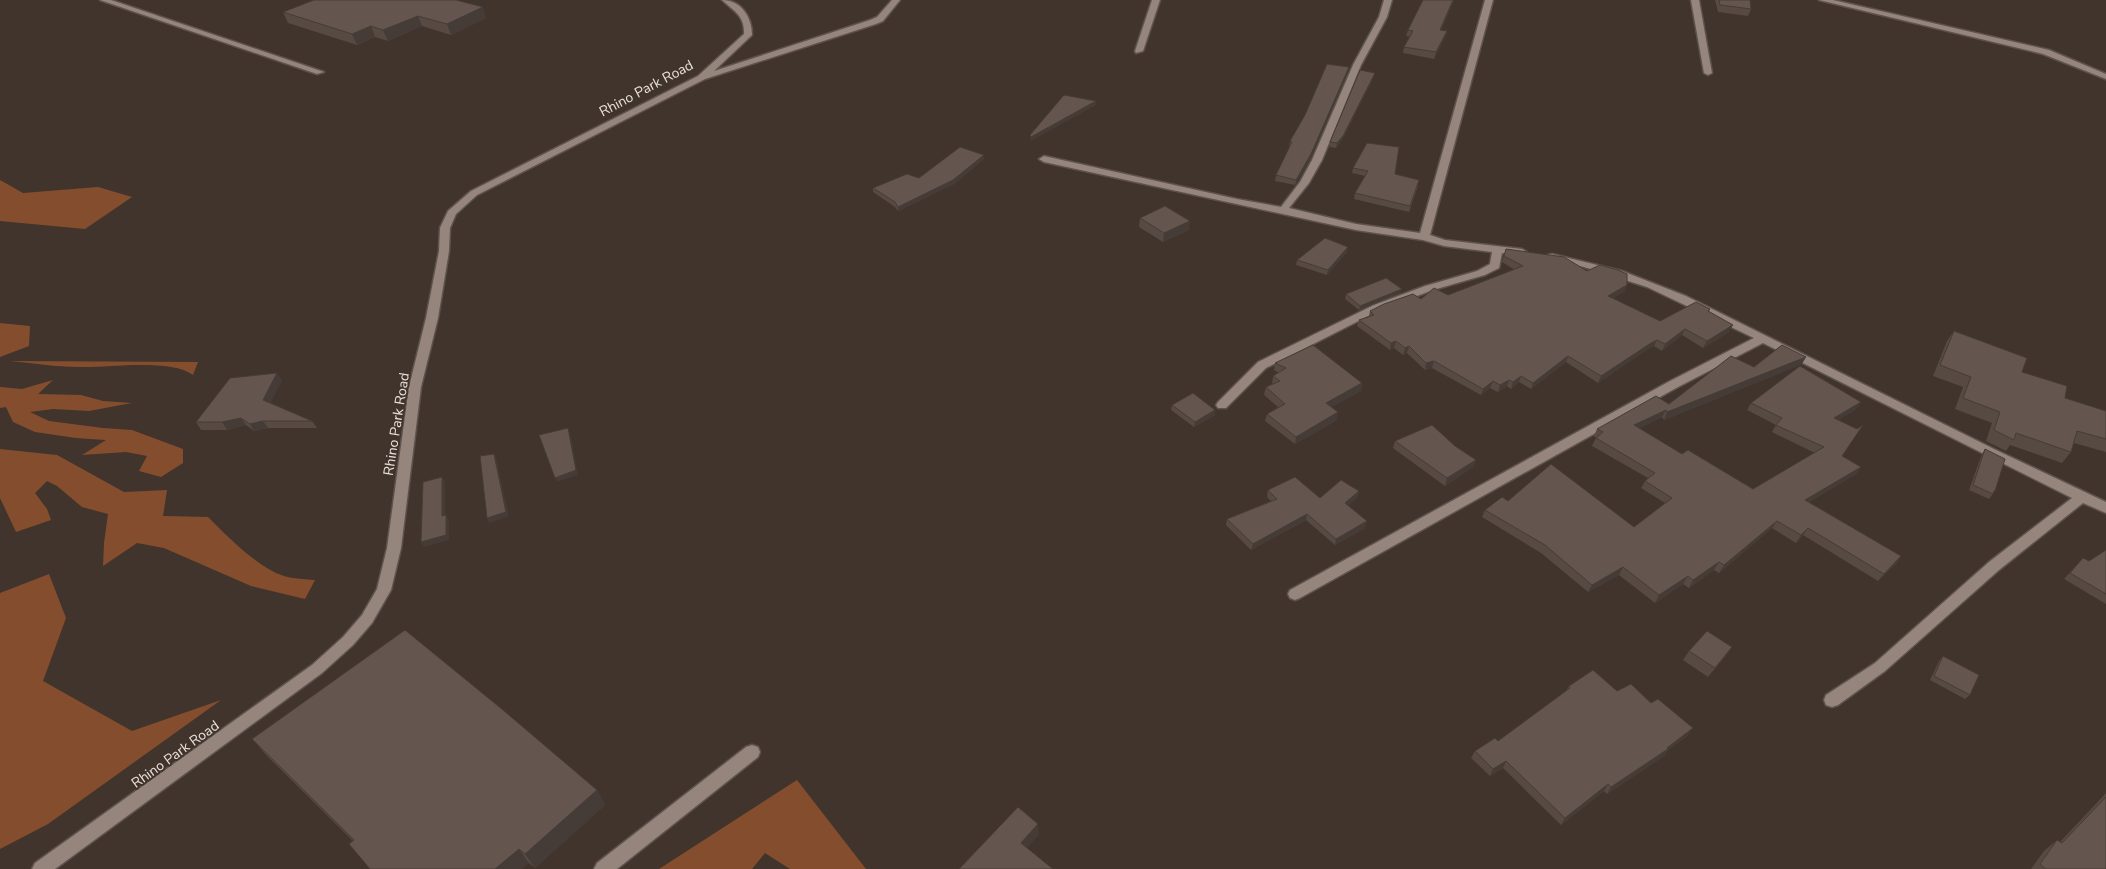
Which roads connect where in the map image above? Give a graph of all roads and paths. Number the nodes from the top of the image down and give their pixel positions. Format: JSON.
{"nodes":[{"id":1,"x":104,"y":0,"type":"edge"},
{"id":2,"x":726,"y":0,"type":"edge"},
{"id":3,"x":896,"y":0,"type":"edge"},
{"id":4,"x":1156,"y":0,"type":"edge"},
{"id":5,"x":1388,"y":0,"type":"edge"},
{"id":6,"x":1489,"y":0,"type":"edge"},
{"id":7,"x":1695,"y":0,"type":"edge"},
{"id":8,"x":1823,"y":0,"type":"edge"},
{"id":9,"x":1140,"y":51,"type":"dead end"},
{"id":10,"x":320,"y":72,"type":"dead end"},
{"id":11,"x":1708,"y":74,"type":"dead end"},
{"id":12,"x":2106,"y":77,"type":"edge"},
{"id":13,"x":701,"y":78,"type":"junction"},
{"id":14,"x":1044,"y":159,"type":"dead end"},
{"id":15,"x":1283,"y":210,"type":"junction"},
{"id":16,"x":1424,"y":237,"type":"junction"},
{"id":17,"x":1498,"y":248,"type":"junction"},
{"id":18,"x":1763,"y":338,"type":"junction"},
{"id":19,"x":1222,"y":404,"type":"dead end"},
{"id":20,"x":2082,"y":497,"type":"junction"},
{"id":21,"x":2106,"y":508,"type":"edge"},
{"id":22,"x":1295,"y":594,"type":"dead end"},
{"id":23,"x":1832,"y":700,"type":"dead end"},
{"id":24,"x":752,"y":752,"type":"dead end"},
{"id":25,"x":41,"y":869,"type":"edge"},
{"id":26,"x":603,"y":869,"type":"edge"}],
"edges":[{"from":1,"to":10,"type":"street"},
{"from":2,"to":13,"type":"street","name":"Rhino Park Road"},
{"from":3,"to":13,"type":"street"},
{"from":4,"to":9,"type":"street"},
{"from":5,"to":15,"type":"street"},
{"from":6,"to":16,"type":"street"},
{"from":7,"to":11,"type":"street"},
{"from":8,"to":12,"type":"street"},
{"from":13,"to":25,"type":"street","name":"Rhino Park Road"},
{"from":14,"to":15,"type":"street"},
{"from":15,"to":16,"type":"street"},
{"from":16,"to":17,"type":"street"},
{"from":17,"to":18,"type":"street"},
{"from":17,"to":19,"type":"street"},
{"from":18,"to":20,"type":"street"},
{"from":18,"to":22,"type":"street"},
{"from":20,"to":21,"type":"street"},
{"from":20,"to":23,"type":"street"},
{"from":24,"to":26,"type":"street"}]}
